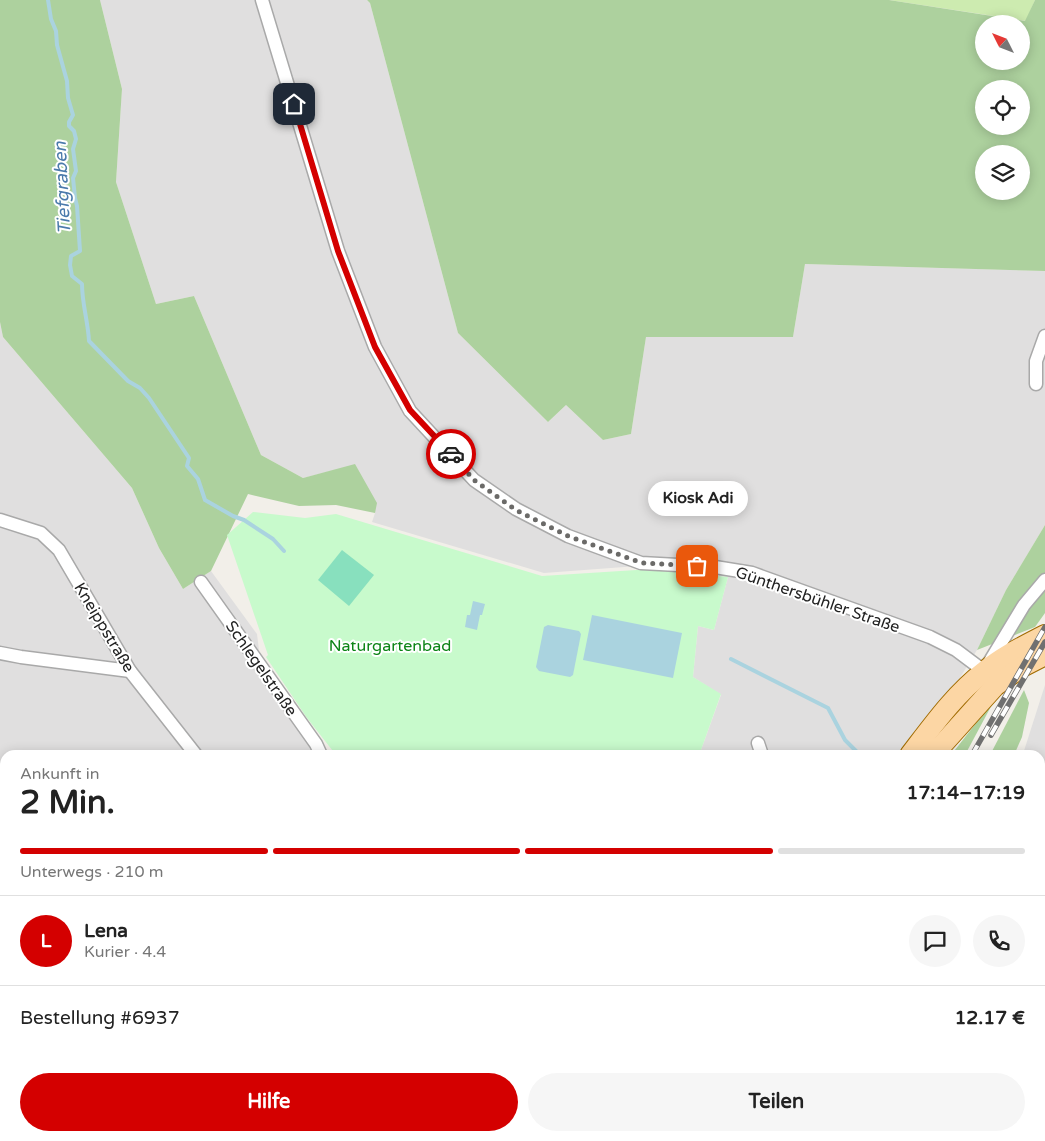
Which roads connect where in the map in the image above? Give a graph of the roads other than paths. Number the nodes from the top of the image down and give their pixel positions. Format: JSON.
{"nodes":[{"id":1,"x":262,"y":0,"type":"edge"},
{"id":2,"x":1045,"y":336,"type":"edge"},
{"id":3,"x":1036,"y":384,"type":"dead end"},
{"id":4,"x":0,"y":520,"type":"edge"},
{"id":5,"x":1045,"y":580,"type":"edge"},
{"id":6,"x":201,"y":582,"type":"dead end"},
{"id":7,"x":1045,"y":635,"type":"edge"},
{"id":8,"x":0,"y":653,"type":"edge"},
{"id":9,"x":1045,"y":655,"type":"edge"},
{"id":10,"x":130,"y":671,"type":"junction"},
{"id":11,"x":989,"y":679,"type":"junction"},
{"id":12,"x":192,"y":750,"type":"edge"},
{"id":13,"x":319,"y":750,"type":"edge"},
{"id":14,"x":914,"y":750,"type":"edge"},
{"id":15,"x":937,"y":750,"type":"edge"}],
"edges":[{"from":1,"to":11,"type":"street","name":"Günthersbühler Straße"},
{"from":2,"to":3,"type":"street"},
{"from":4,"to":10,"type":"street","name":"Kneippstraße"},
{"from":5,"to":11,"type":"street"},
{"from":6,"to":13,"type":"street","name":"Schlegelstraße"},
{"from":7,"to":11,"type":"main road"},
{"from":8,"to":10,"type":"street"},
{"from":9,"to":11,"type":"main road"},
{"from":10,"to":12,"type":"street","name":"Kneippstraße"},
{"from":11,"to":14,"type":"main road"},
{"from":11,"to":15,"type":"main road"}]}
